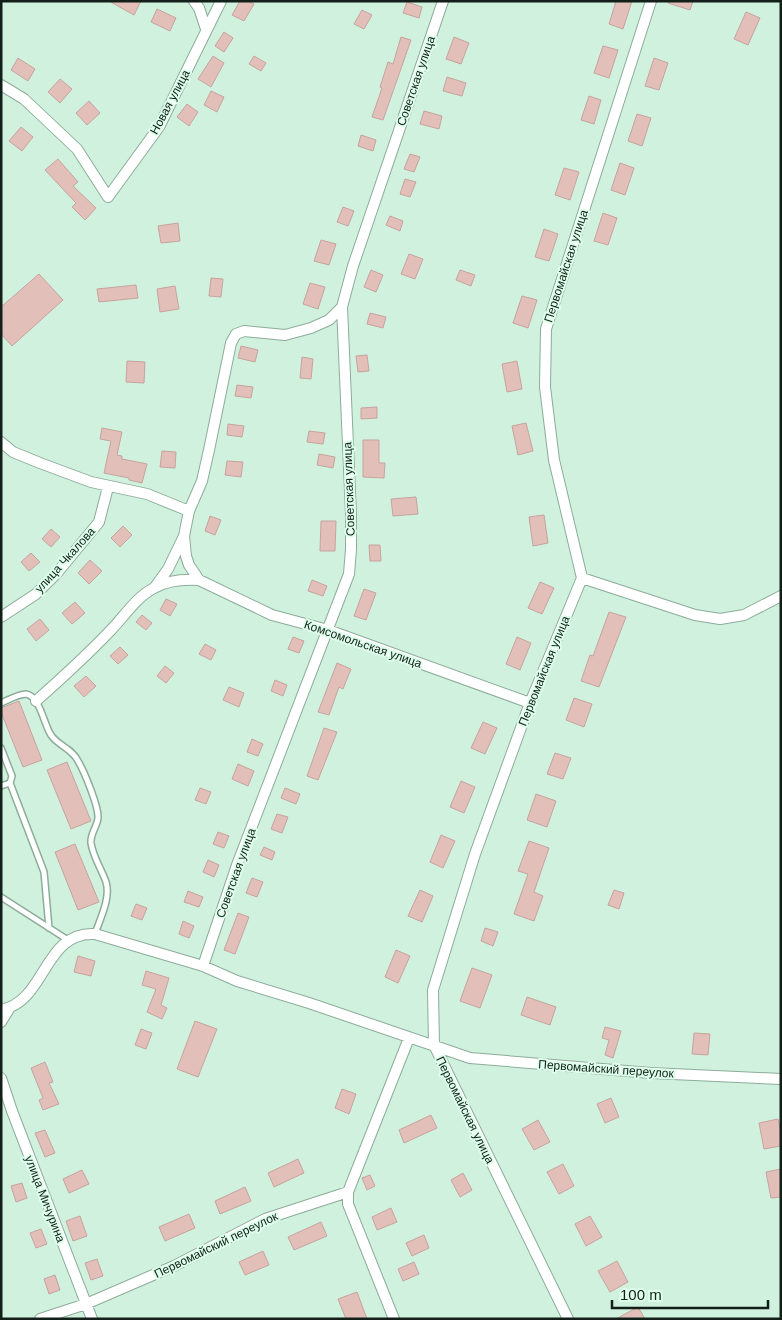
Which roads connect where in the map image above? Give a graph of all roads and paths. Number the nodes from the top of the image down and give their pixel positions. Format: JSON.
{"nodes":[{"id":1,"x":194,"y":1,"type":"edge"},
{"id":2,"x":221,"y":1,"type":"edge"},
{"id":3,"x":443,"y":1,"type":"edge"},
{"id":4,"x":652,"y":1,"type":"edge"},
{"id":5,"x":206,"y":29,"type":"junction"},
{"id":6,"x":1,"y":85,"type":"edge"},
{"id":7,"x":342,"y":307,"type":"junction"},
{"id":8,"x":1,"y":442,"type":"edge"},
{"id":9,"x":108,"y":487,"type":"junction"},
{"id":10,"x":189,"y":510,"type":"junction"},
{"id":11,"x":184,"y":536,"type":"junction"},
{"id":12,"x":582,"y":578,"type":"junction"},
{"id":13,"x":199,"y":580,"type":"junction"},
{"id":14,"x":154,"y":587,"type":"junction"},
{"id":15,"x":781,"y":596,"type":"edge"},
{"id":16,"x":1,"y":617,"type":"edge"},
{"id":17,"x":328,"y":630,"type":"junction"},
{"id":18,"x":36,"y":701,"type":"junction"},
{"id":19,"x":1,"y":703,"type":"edge"},
{"id":20,"x":530,"y":703,"type":"junction"},
{"id":21,"x":1,"y":748,"type":"edge"},
{"id":22,"x":10,"y":783,"type":"junction"},
{"id":23,"x":1,"y":786,"type":"edge"},
{"id":24,"x":1,"y":897,"type":"edge"},
{"id":25,"x":49,"y":928,"type":"junction"},
{"id":26,"x":95,"y":934,"type":"junction"},
{"id":27,"x":68,"y":940,"type":"junction"},
{"id":28,"x":203,"y":966,"type":"junction"},
{"id":29,"x":5,"y":1009,"type":"edge"},
{"id":30,"x":1,"y":1022,"type":"edge"},
{"id":31,"x":409,"y":1038,"type":"junction"},
{"id":32,"x":434,"y":1045,"type":"junction"},
{"id":33,"x":1,"y":1078,"type":"edge"},
{"id":34,"x":781,"y":1079,"type":"edge"},
{"id":35,"x":348,"y":1192,"type":"junction"},
{"id":36,"x":86,"y":1304,"type":"junction"},
{"id":37,"x":40,"y":1319,"type":"edge"},
{"id":38,"x":92,"y":1319,"type":"edge"},
{"id":39,"x":394,"y":1319,"type":"edge"},
{"id":40,"x":568,"y":1319,"type":"edge"}],
"edges":[{"from":1,"to":5,"type":"street"},
{"from":2,"to":5,"type":"street","name":"Новая улица"},
{"from":3,"to":7,"type":"street","name":"Советская улица"},
{"from":4,"to":12,"type":"street","name":"Первомайская улица"},
{"from":5,"to":6,"type":"street","name":"Новая улица"},
{"from":7,"to":10,"type":"street","name":"Комсомольская улица"},
{"from":7,"to":17,"type":"street","name":"Советская улица"},
{"from":8,"to":9,"type":"street"},
{"from":9,"to":10,"type":"street"},
{"from":9,"to":16,"type":"street","name":"улица Чкалова"},
{"from":10,"to":11,"type":"street","name":"Комсомольская улица"},
{"from":11,"to":13,"type":"street","name":"Комсомольская улица"},
{"from":11,"to":14,"type":"street","name":"Комсомольская улица"},
{"from":12,"to":15,"type":"street"},
{"from":12,"to":20,"type":"street","name":"Первомайская улица"},
{"from":13,"to":14,"type":"street","name":"Комсомольская улица"},
{"from":13,"to":17,"type":"street","name":"Комсомольская улица"},
{"from":14,"to":18,"type":"street","name":"Комсомольская улица"},
{"from":17,"to":20,"type":"street","name":"Комсомольская улица"},
{"from":17,"to":28,"type":"street","name":"Советская улица"},
{"from":18,"to":19,"type":"lane"},
{"from":18,"to":26,"type":"lane"},
{"from":20,"to":32,"type":"street","name":"Первомайская улица"},
{"from":21,"to":22,"type":"lane"},
{"from":22,"to":23,"type":"lane"},
{"from":22,"to":25,"type":"lane"},
{"from":24,"to":25,"type":"lane"},
{"from":25,"to":27,"type":"lane"},
{"from":26,"to":27,"type":"street"},
{"from":26,"to":28,"type":"street","name":"Первомайский переулок"},
{"from":27,"to":29,"type":"street"},
{"from":28,"to":31,"type":"street","name":"Первомайский переулок"},
{"from":29,"to":30,"type":"street"},
{"from":31,"to":32,"type":"street","name":"Первомайский переулок"},
{"from":31,"to":35,"type":"street"},
{"from":32,"to":34,"type":"street","name":"Первомайский переулок"},
{"from":32,"to":40,"type":"street","name":"Первомайская улица"},
{"from":33,"to":36,"type":"street","name":"улица Мичурина"},
{"from":35,"to":36,"type":"street","name":"Первомайский переулок"},
{"from":35,"to":39,"type":"street"},
{"from":36,"to":37,"type":"street","name":"Первомайский переулок"},
{"from":36,"to":38,"type":"street","name":"улица Мичурина"}]}
